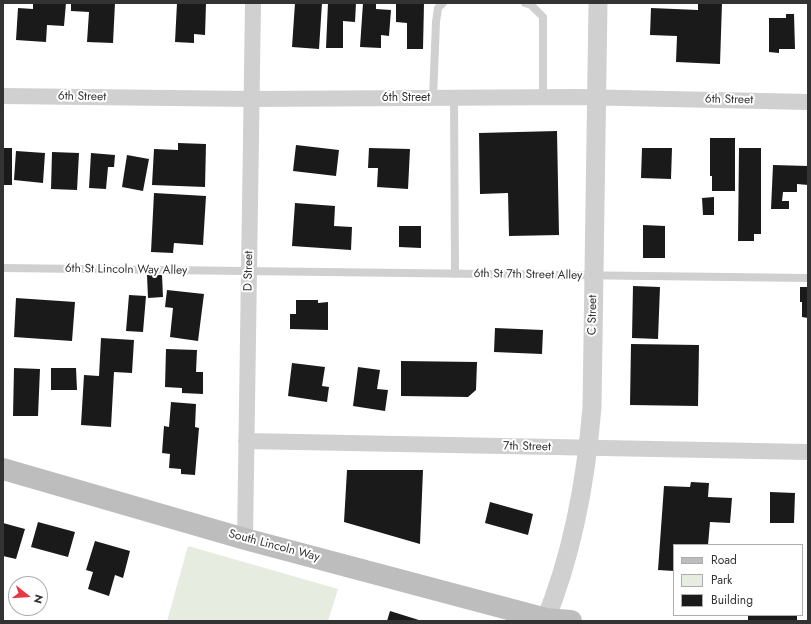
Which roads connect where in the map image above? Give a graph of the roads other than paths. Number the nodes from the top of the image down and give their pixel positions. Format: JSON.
{"nodes":[{"id":1,"x":253,"y":3,"type":"edge"},
{"id":2,"x":443,"y":3,"type":"edge"},
{"id":3,"x":525,"y":3,"type":"edge"},
{"id":4,"x":598,"y":3,"type":"edge"},
{"id":5,"x":3,"y":96,"type":"edge"},
{"id":6,"x":543,"y":97,"type":"junction"},
{"id":7,"x":596,"y":97,"type":"junction"},
{"id":8,"x":433,"y":98,"type":"junction"},
{"id":9,"x":454,"y":98,"type":"junction"},
{"id":10,"x":252,"y":99,"type":"junction"},
{"id":11,"x":808,"y":102,"type":"edge"},
{"id":12,"x":3,"y":268,"type":"edge"},
{"id":13,"x":249,"y":271,"type":"junction"},
{"id":14,"x":455,"y":274,"type":"junction"},
{"id":15,"x":594,"y":276,"type":"junction"},
{"id":16,"x":808,"y":278,"type":"edge"},
{"id":17,"x":246,"y":441,"type":"junction"},
{"id":18,"x":588,"y":448,"type":"junction"},
{"id":19,"x":808,"y":452,"type":"edge"},
{"id":20,"x":3,"y":469,"type":"edge"},
{"id":21,"x":245,"y":539,"type":"junction"},
{"id":22,"x":547,"y":620,"type":"edge"},
{"id":23,"x":571,"y":621,"type":"edge"}],
"edges":[{"from":1,"to":10,"type":"street","name":"D Street"},
{"from":2,"to":8,"type":"lane"},
{"from":3,"to":6,"type":"lane"},
{"from":4,"to":7,"type":"street","name":"C Street"},
{"from":5,"to":10,"type":"street","name":"6th Street"},
{"from":6,"to":7,"type":"street","name":"6th Street"},
{"from":6,"to":9,"type":"street","name":"6th Street"},
{"from":7,"to":11,"type":"street","name":"6th Street"},
{"from":7,"to":15,"type":"street","name":"C Street"},
{"from":8,"to":9,"type":"street","name":"6th Street"},
{"from":8,"to":10,"type":"street","name":"6th Street"},
{"from":9,"to":14,"type":"lane"},
{"from":10,"to":13,"type":"street","name":"D Street"},
{"from":12,"to":13,"type":"lane","name":"6th St Lincoln Way Alley"},
{"from":13,"to":14,"type":"lane","name":"6th St 7th Street Alley"},
{"from":13,"to":17,"type":"street","name":"D Street"},
{"from":14,"to":15,"type":"lane","name":"6th St 7th Street Alley"},
{"from":15,"to":16,"type":"lane","name":"6th St 7th Street Alley"},
{"from":15,"to":18,"type":"street","name":"C Street"},
{"from":17,"to":18,"type":"street","name":"7th Street"},
{"from":17,"to":21,"type":"street","name":"D Street"},
{"from":18,"to":19,"type":"street","name":"7th Street"},
{"from":18,"to":22,"type":"street","name":"C Street"},
{"from":20,"to":21,"type":"main road","name":"South Lincoln Way"},
{"from":21,"to":22,"type":"main road","name":"South Lincoln Way"},
{"from":22,"to":23,"type":"main road","name":"South Lincoln Way"}]}
